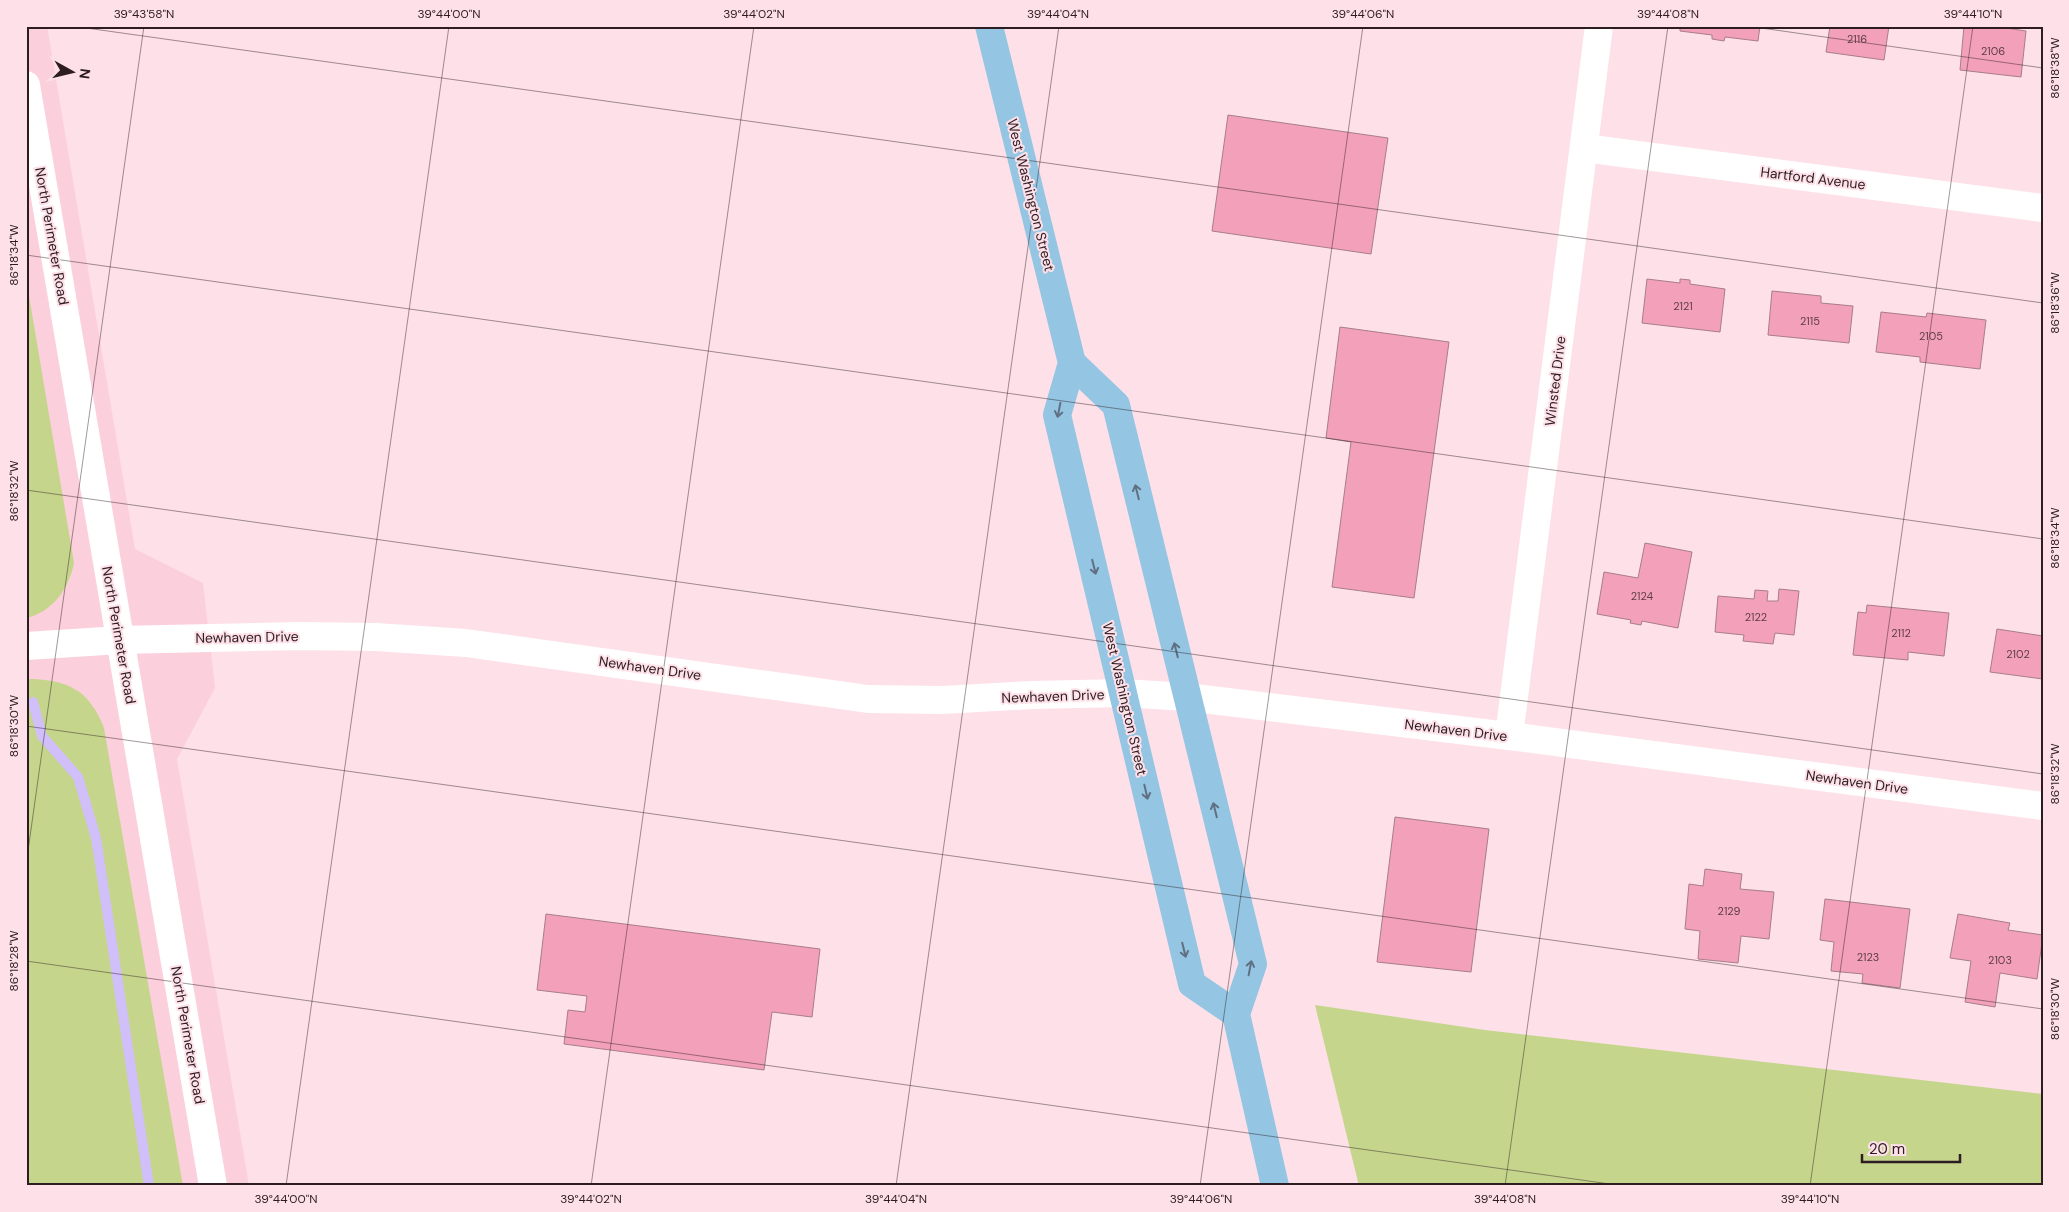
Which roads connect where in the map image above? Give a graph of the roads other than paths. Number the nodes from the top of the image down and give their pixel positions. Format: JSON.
{"nodes":[{"id":1,"x":989,"y":26,"type":"edge"},
{"id":2,"x":1599,"y":26,"type":"edge"},
{"id":3,"x":26,"y":85,"type":"edge"},
{"id":4,"x":1584,"y":148,"type":"junction"},
{"id":5,"x":2043,"y":208,"type":"edge"},
{"id":6,"x":1072,"y":363,"type":"junction"},
{"id":7,"x":120,"y":640,"type":"junction"},
{"id":8,"x":26,"y":646,"type":"edge"},
{"id":9,"x":1123,"y":693,"type":"junction"},
{"id":10,"x":1187,"y":697,"type":"junction"},
{"id":11,"x":1509,"y":736,"type":"junction"},
{"id":12,"x":2043,"y":806,"type":"edge"},
{"id":13,"x":1236,"y":1014,"type":"junction"},
{"id":14,"x":214,"y":1186,"type":"edge"},
{"id":15,"x":1275,"y":1186,"type":"edge"}],
"edges":[{"from":1,"to":6,"type":"main road","name":"West Washington Street"},
{"from":2,"to":4,"type":"street","name":"Winsted Drive"},
{"from":3,"to":7,"type":"street","name":"North Perimeter Road"},
{"from":4,"to":5,"type":"street","name":"Hartford Avenue"},
{"from":4,"to":11,"type":"street","name":"Winsted Drive"},
{"from":6,"to":9,"type":"main road","name":"West Washington Street","one_way":true},
{"from":10,"to":6,"type":"main road","one_way":true},
{"from":7,"to":8,"type":"street","name":"Newhaven Drive"},
{"from":7,"to":9,"type":"street","name":"Newhaven Drive"},
{"from":7,"to":14,"type":"street","name":"North Perimeter Road"},
{"from":9,"to":10,"type":"street","name":"Newhaven Drive"},
{"from":9,"to":13,"type":"main road","name":"West Washington Street","one_way":true},
{"from":10,"to":11,"type":"street","name":"Newhaven Drive"},
{"from":13,"to":10,"type":"main road","one_way":true},
{"from":11,"to":12,"type":"street","name":"Newhaven Drive"},
{"from":13,"to":15,"type":"main road"}]}
